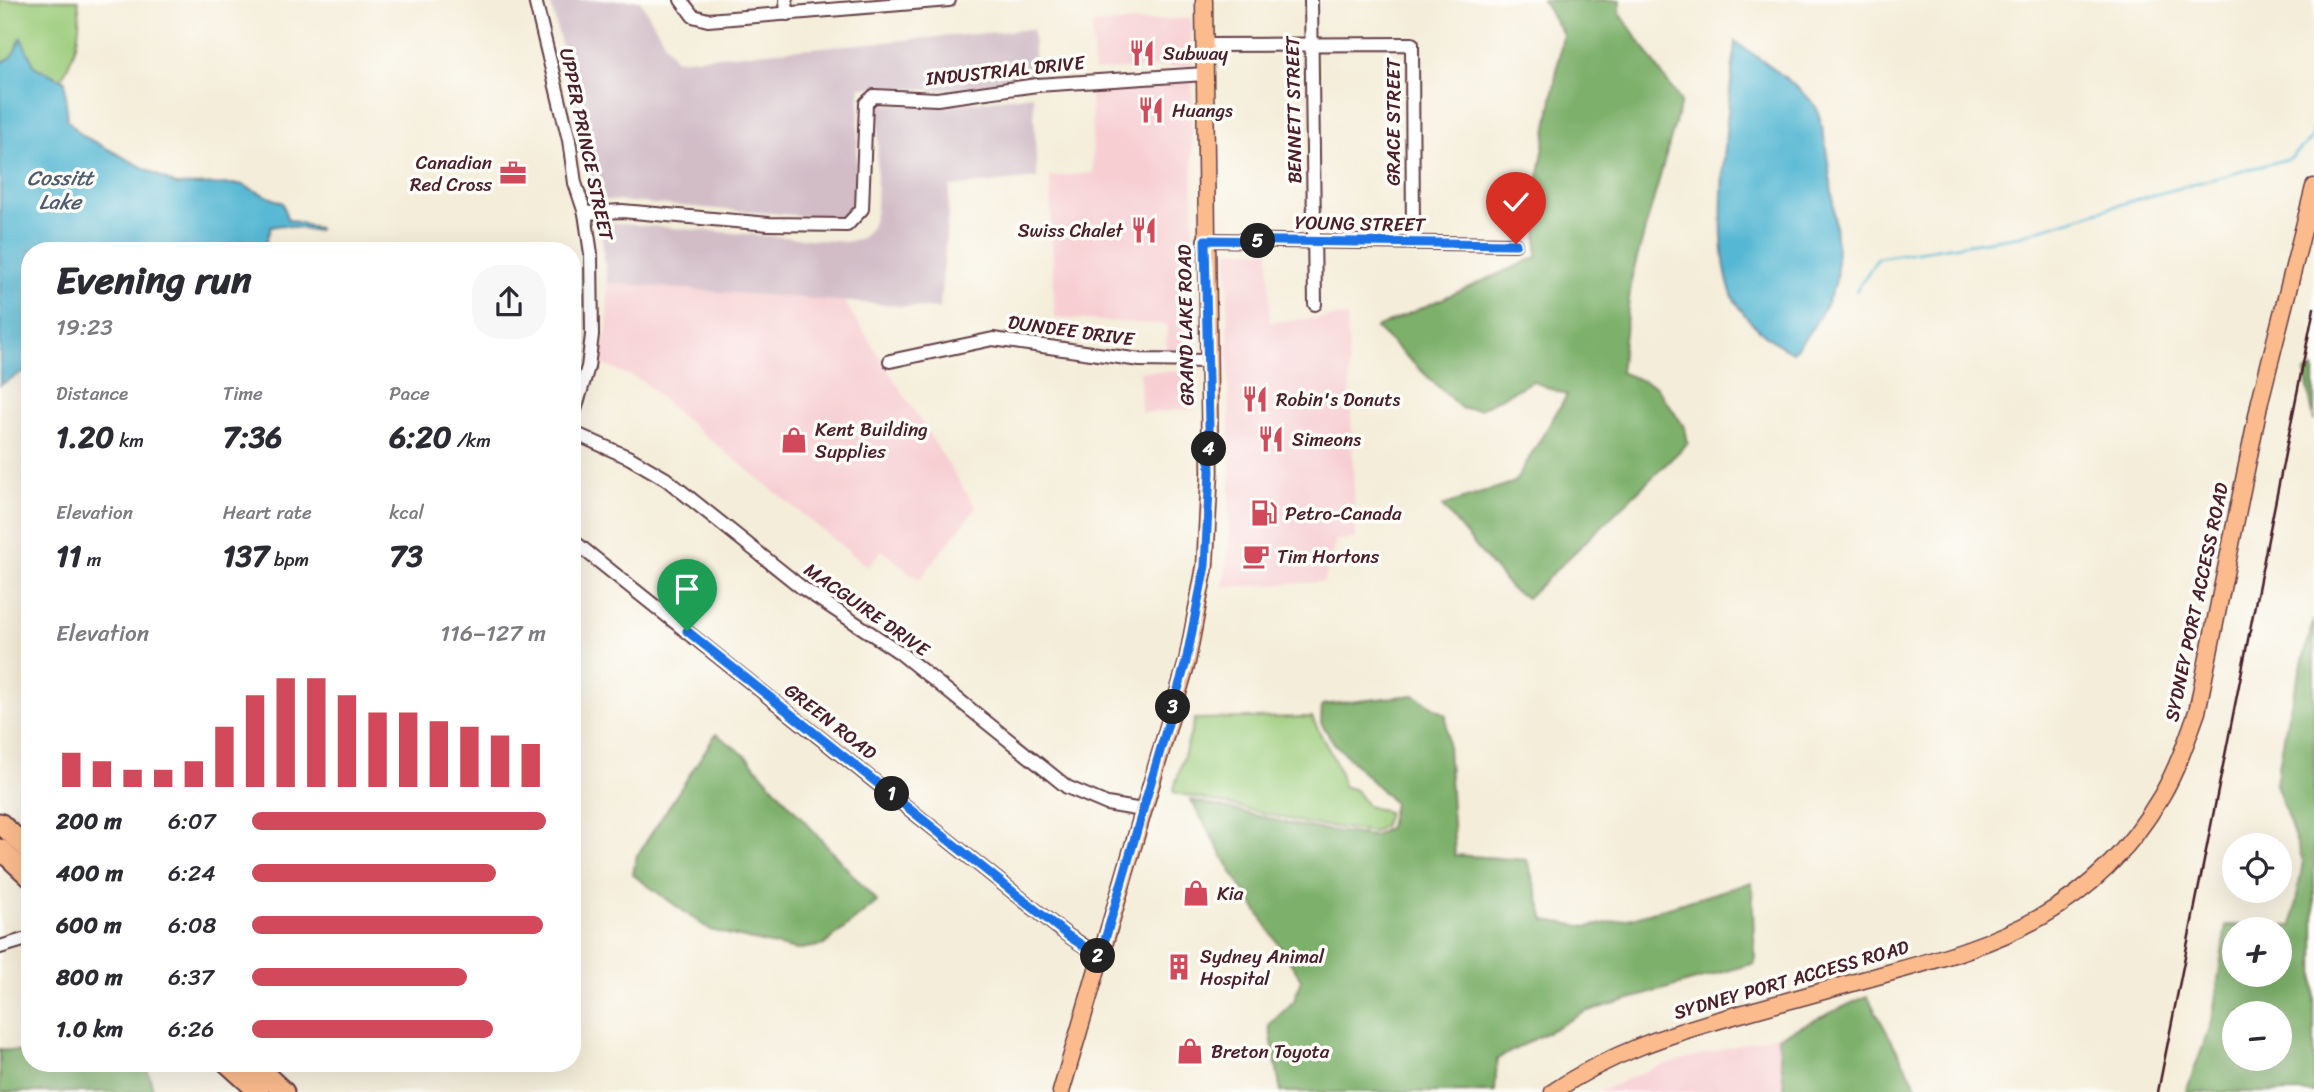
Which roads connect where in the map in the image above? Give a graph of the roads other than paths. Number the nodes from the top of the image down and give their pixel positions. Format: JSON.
{"nodes":[{"id":1,"x":535,"y":0,"type":"edge"},
{"id":2,"x":681,"y":0,"type":"edge"},
{"id":3,"x":786,"y":0,"type":"edge"},
{"id":4,"x":949,"y":0,"type":"edge"},
{"id":5,"x":1204,"y":0,"type":"edge"},
{"id":6,"x":1311,"y":0,"type":"edge"},
{"id":7,"x":933,"y":1,"type":"edge"},
{"id":8,"x":857,"y":5,"type":"edge"},
{"id":9,"x":787,"y":14,"type":"junction"},
{"id":10,"x":1311,"y":44,"type":"junction"},
{"id":11,"x":1204,"y":45,"type":"junction"},
{"id":12,"x":1205,"y":74,"type":"junction"},
{"id":13,"x":2314,"y":187,"type":"edge"},
{"id":14,"x":585,"y":213,"type":"junction"},
{"id":15,"x":1205,"y":240,"type":"junction"},
{"id":16,"x":1314,"y":241,"type":"junction"},
{"id":17,"x":1413,"y":243,"type":"junction"},
{"id":18,"x":1516,"y":244,"type":"dead end"},
{"id":19,"x":1315,"y":304,"type":"dead end"},
{"id":20,"x":1207,"y":360,"type":"junction"},
{"id":21,"x":890,"y":361,"type":"dead end"},
{"id":22,"x":581,"y":390,"type":"edge"},
{"id":23,"x":581,"y":436,"type":"edge"},
{"id":24,"x":581,"y":547,"type":"edge"},
{"id":25,"x":1142,"y":810,"type":"junction"},
{"id":26,"x":0,"y":823,"type":"edge"},
{"id":27,"x":21,"y":843,"type":"edge"},
{"id":28,"x":0,"y":849,"type":"edge"},
{"id":29,"x":21,"y":869,"type":"edge"},
{"id":30,"x":21,"y":941,"type":"edge"},
{"id":31,"x":0,"y":947,"type":"edge"},
{"id":32,"x":1100,"y":957,"type":"junction"},
{"id":33,"x":237,"y":1072,"type":"edge"},
{"id":34,"x":263,"y":1072,"type":"edge"},
{"id":35,"x":259,"y":1092,"type":"edge"},
{"id":36,"x":284,"y":1092,"type":"edge"},
{"id":37,"x":1061,"y":1092,"type":"edge"},
{"id":38,"x":1553,"y":1092,"type":"edge"}],
"edges":[{"from":1,"to":14,"type":"street","name":"UPPER PRINCE STREET"},
{"from":2,"to":9,"type":"street"},
{"from":3,"to":9,"type":"street"},
{"from":4,"to":7,"type":"street"},
{"from":5,"to":11,"type":"main road","name":"GRAND LAKE ROAD"},
{"from":6,"to":10,"type":"street","name":"BENNETT STREET"},
{"from":7,"to":8,"type":"street"},
{"from":8,"to":9,"type":"street"},
{"from":10,"to":11,"type":"street"},
{"from":10,"to":16,"type":"street","name":"BENNETT STREET"},
{"from":10,"to":17,"type":"street","name":"GRACE STREET"},
{"from":11,"to":12,"type":"main road","name":"GRAND LAKE ROAD"},
{"from":12,"to":14,"type":"street","name":"INDUSTRIAL DRIVE"},
{"from":12,"to":15,"type":"main road","name":"GRAND LAKE ROAD"},
{"from":13,"to":38,"type":"main road","name":"SYDNEY PORT ACCESS ROAD"},
{"from":14,"to":22,"type":"street","name":"UPPER PRINCE STREET"},
{"from":15,"to":16,"type":"street","name":"YOUNG STREET"},
{"from":15,"to":20,"type":"main road","name":"GRAND LAKE ROAD"},
{"from":16,"to":17,"type":"street","name":"YOUNG STREET"},
{"from":16,"to":19,"type":"street","name":"BENNETT STREET"},
{"from":17,"to":18,"type":"street","name":"YOUNG STREET"},
{"from":20,"to":21,"type":"street","name":"DUNDEE DRIVE"},
{"from":20,"to":25,"type":"main road","name":"GRAND LAKE ROAD"},
{"from":23,"to":25,"type":"street","name":"MACGUIRE DRIVE"},
{"from":24,"to":32,"type":"street","name":"GREEN ROAD"},
{"from":25,"to":32,"type":"main road","name":"GRAND LAKE ROAD"},
{"from":26,"to":27,"type":"highway"},
{"from":28,"to":29,"type":"highway"},
{"from":30,"to":31,"type":"street"},
{"from":32,"to":37,"type":"main road","name":"GRAND LAKE ROAD"},
{"from":33,"to":35,"type":"highway"},
{"from":34,"to":36,"type":"highway"}]}
